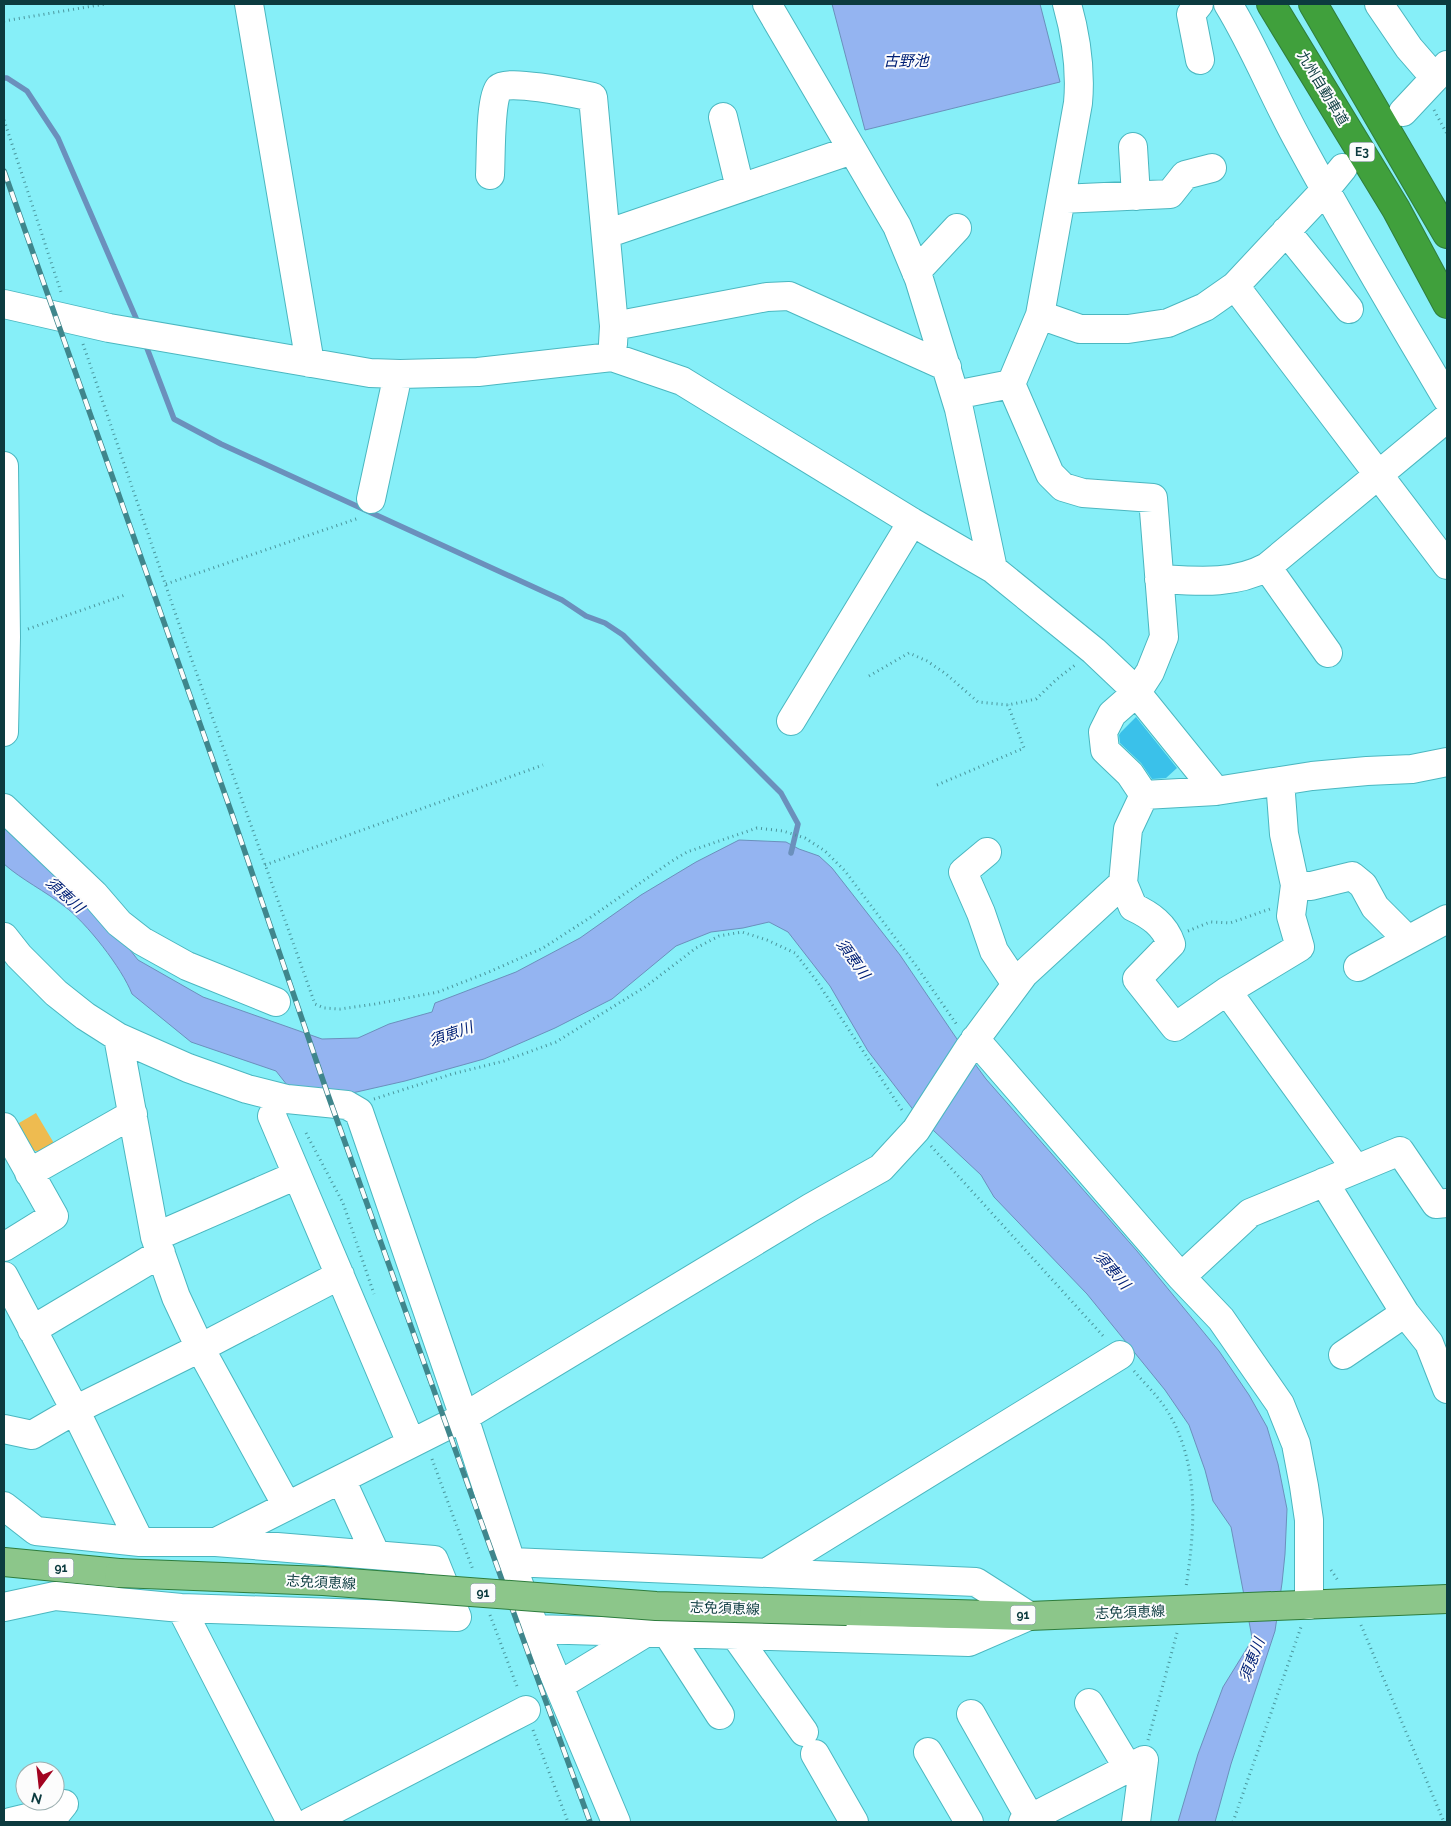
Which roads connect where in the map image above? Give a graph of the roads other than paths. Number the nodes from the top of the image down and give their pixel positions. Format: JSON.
{"nodes":[{"id":1,"x":249,"y":4,"type":"edge"},
{"id":2,"x":768,"y":4,"type":"edge"},
{"id":3,"x":1067,"y":4,"type":"edge"},
{"id":4,"x":1198,"y":4,"type":"edge"},
{"id":5,"x":1228,"y":4,"type":"edge"},
{"id":6,"x":1271,"y":4,"type":"edge"},
{"id":7,"x":1379,"y":4,"type":"edge"},
{"id":8,"x":1317,"y":9,"type":"edge"},
{"id":9,"x":1200,"y":60,"type":"dead end"},
{"id":10,"x":1441,"y":71,"type":"edge"},
{"id":11,"x":1403,"y":112,"type":"dead end"},
{"id":12,"x":723,"y":117,"type":"dead end"},
{"id":13,"x":1133,"y":148,"type":"dead end"},
{"id":14,"x":852,"y":150,"type":"junction"},
{"id":15,"x":1212,"y":168,"type":"dead end"},
{"id":16,"x":1343,"y":168,"type":"dead end"},
{"id":17,"x":490,"y":175,"type":"dead end"},
{"id":18,"x":740,"y":188,"type":"junction"},
{"id":19,"x":1325,"y":190,"type":"junction"},
{"id":20,"x":1136,"y":196,"type":"junction"},
{"id":21,"x":1061,"y":199,"type":"junction"},
{"id":22,"x":957,"y":228,"type":"dead end"},
{"id":23,"x":1286,"y":231,"type":"junction"},
{"id":24,"x":606,"y":234,"type":"junction"},
{"id":25,"x":1447,"y":234,"type":"edge"},
{"id":26,"x":916,"y":272,"type":"junction"},
{"id":27,"x":1235,"y":286,"type":"junction"},
{"id":28,"x":4,"y":304,"type":"edge"},
{"id":29,"x":1447,"y":304,"type":"edge"},
{"id":30,"x":1349,"y":309,"type":"dead end"},
{"id":31,"x":1040,"y":315,"type":"junction"},
{"id":32,"x":614,"y":326,"type":"junction"},
{"id":33,"x":612,"y":357,"type":"junction"},
{"id":34,"x":310,"y":363,"type":"junction"},
{"id":35,"x":947,"y":367,"type":"junction"},
{"id":36,"x":397,"y":374,"type":"junction"},
{"id":37,"x":1011,"y":384,"type":"junction"},
{"id":38,"x":954,"y":395,"type":"junction"},
{"id":39,"x":1447,"y":399,"type":"edge"},
{"id":40,"x":1447,"y":418,"type":"edge"},
{"id":41,"x":4,"y":466,"type":"edge"},
{"id":42,"x":1379,"y":476,"type":"junction"},
{"id":43,"x":371,"y":499,"type":"road end"},
{"id":44,"x":912,"y":522,"type":"junction"},
{"id":45,"x":1447,"y":565,"type":"edge"},
{"id":46,"x":1267,"y":567,"type":"junction"},
{"id":47,"x":993,"y":569,"type":"junction"},
{"id":48,"x":1159,"y":579,"type":"junction"},
{"id":49,"x":5,"y":630,"type":"edge"},
{"id":50,"x":1328,"y":653,"type":"dead end"},
{"id":51,"x":1137,"y":692,"type":"junction"},
{"id":52,"x":791,"y":721,"type":"dead end"},
{"id":53,"x":4,"y":732,"type":"edge"},
{"id":54,"x":1447,"y":762,"type":"edge"},
{"id":55,"x":1280,"y":781,"type":"junction"},
{"id":56,"x":1216,"y":791,"type":"junction"},
{"id":57,"x":1144,"y":795,"type":"junction"},
{"id":58,"x":4,"y":808,"type":"edge"},
{"id":59,"x":986,"y":852,"type":"dead end"},
{"id":60,"x":1123,"y":883,"type":"junction"},
{"id":61,"x":1294,"y":894,"type":"junction"},
{"id":62,"x":1447,"y":919,"type":"edge"},
{"id":63,"x":4,"y":937,"type":"edge"},
{"id":64,"x":1408,"y":940,"type":"junction"},
{"id":65,"x":1358,"y":967,"type":"dead end"},
{"id":66,"x":1016,"y":984,"type":"junction"},
{"id":67,"x":1228,"y":991,"type":"junction"},
{"id":68,"x":276,"y":1002,"type":"dead end"},
{"id":69,"x":118,"y":1037,"type":"junction"},
{"id":70,"x":972,"y":1044,"type":"junction"},
{"id":71,"x":280,"y":1108,"type":"junction"},
{"id":72,"x":133,"y":1114,"type":"junction"},
{"id":73,"x":4,"y":1127,"type":"edge"},
{"id":74,"x":1356,"y":1169,"type":"junction"},
{"id":75,"x":29,"y":1172,"type":"junction"},
{"id":76,"x":297,"y":1175,"type":"junction"},
{"id":77,"x":1324,"y":1182,"type":"junction"},
{"id":78,"x":1447,"y":1203,"type":"edge"},
{"id":79,"x":158,"y":1245,"type":"junction"},
{"id":80,"x":4,"y":1247,"type":"edge"},
{"id":81,"x":340,"y":1275,"type":"junction"},
{"id":82,"x":4,"y":1276,"type":"edge"},
{"id":83,"x":1181,"y":1277,"type":"junction"},
{"id":84,"x":1406,"y":1313,"type":"junction"},
{"id":85,"x":32,"y":1330,"type":"junction"},
{"id":86,"x":200,"y":1348,"type":"junction"},
{"id":87,"x":1120,"y":1355,"type":"dead end"},
{"id":88,"x":1343,"y":1356,"type":"dead end"},
{"id":89,"x":1447,"y":1389,"type":"edge"},
{"id":90,"x":75,"y":1410,"type":"junction"},
{"id":91,"x":464,"y":1417,"type":"junction"},
{"id":92,"x":4,"y":1429,"type":"edge"},
{"id":93,"x":411,"y":1443,"type":"junction"},
{"id":94,"x":340,"y":1479,"type":"junction"},
{"id":95,"x":4,"y":1506,"type":"edge"},
{"id":96,"x":287,"y":1506,"type":"junction"},
{"id":97,"x":140,"y":1542,"type":"junction"},
{"id":98,"x":216,"y":1542,"type":"junction"},
{"id":99,"x":376,"y":1555,"type":"junction"},
{"id":100,"x":4,"y":1562,"type":"edge"},
{"id":101,"x":511,"y":1562,"type":"junction"},
{"id":102,"x":766,"y":1573,"type":"junction"},
{"id":103,"x":1447,"y":1600,"type":"edge"},
{"id":104,"x":1308,"y":1605,"type":"junction"},
{"id":105,"x":4,"y":1607,"type":"edge"},
{"id":106,"x":181,"y":1608,"type":"junction"},
{"id":107,"x":1029,"y":1616,"type":"junction"},
{"id":108,"x":535,"y":1629,"type":"junction"},
{"id":109,"x":657,"y":1633,"type":"junction"},
{"id":110,"x":735,"y":1635,"type":"junction"},
{"id":111,"x":560,"y":1685,"type":"junction"},
{"id":112,"x":1089,"y":1703,"type":"dead end"},
{"id":113,"x":526,"y":1710,"type":"dead end"},
{"id":114,"x":971,"y":1714,"type":"dead end"},
{"id":115,"x":720,"y":1715,"type":"dead end"},
{"id":116,"x":928,"y":1752,"type":"dead end"},
{"id":117,"x":1136,"y":1764,"type":"junction"},
{"id":118,"x":58,"y":1811,"type":"edge"},
{"id":119,"x":1027,"y":1820,"type":"edge"},
{"id":120,"x":10,"y":1822,"type":"edge"},
{"id":121,"x":291,"y":1822,"type":"edge"},
{"id":122,"x":310,"y":1822,"type":"edge"},
{"id":123,"x":616,"y":1822,"type":"edge"},
{"id":124,"x":854,"y":1822,"type":"edge"},
{"id":125,"x":969,"y":1822,"type":"edge"},
{"id":126,"x":1136,"y":1822,"type":"edge"}],
"edges":[{"from":1,"to":34,"type":"street"},
{"from":2,"to":14,"type":"street"},
{"from":3,"to":21,"type":"street"},
{"from":4,"to":9,"type":"street"},
{"from":5,"to":19,"type":"street"},
{"from":6,"to":29,"type":"highway","name":"九州自動車道","number":"E3"},
{"from":7,"to":10,"type":"street"},
{"from":8,"to":25,"type":"highway","number":"E3"},
{"from":10,"to":11,"type":"street"},
{"from":12,"to":18,"type":"street"},
{"from":13,"to":20,"type":"street"},
{"from":14,"to":18,"type":"street"},
{"from":14,"to":26,"type":"street"},
{"from":15,"to":20,"type":"street"},
{"from":16,"to":19,"type":"street"},
{"from":17,"to":24,"type":"street"},
{"from":18,"to":24,"type":"street"},
{"from":19,"to":23,"type":"street"},
{"from":19,"to":39,"type":"street"},
{"from":20,"to":21,"type":"street"},
{"from":21,"to":31,"type":"street"},
{"from":22,"to":26,"type":"street"},
{"from":23,"to":27,"type":"street"},
{"from":23,"to":30,"type":"street"},
{"from":24,"to":32,"type":"street"},
{"from":26,"to":35,"type":"street"},
{"from":27,"to":31,"type":"street"},
{"from":27,"to":42,"type":"street"},
{"from":28,"to":34,"type":"street"},
{"from":31,"to":37,"type":"street"},
{"from":32,"to":33,"type":"street"},
{"from":32,"to":35,"type":"street"},
{"from":33,"to":36,"type":"street"},
{"from":33,"to":44,"type":"street"},
{"from":34,"to":36,"type":"street"},
{"from":35,"to":38,"type":"street"},
{"from":36,"to":43,"type":"street"},
{"from":37,"to":38,"type":"street"},
{"from":37,"to":48,"type":"street"},
{"from":38,"to":47,"type":"street"},
{"from":40,"to":42,"type":"street"},
{"from":41,"to":49,"type":"street"},
{"from":42,"to":45,"type":"street"},
{"from":42,"to":46,"type":"street"},
{"from":44,"to":47,"type":"street"},
{"from":44,"to":52,"type":"street"},
{"from":46,"to":48,"type":"street"},
{"from":46,"to":50,"type":"street"},
{"from":47,"to":51,"type":"street"},
{"from":48,"to":51,"type":"street"},
{"from":49,"to":53,"type":"street"},
{"from":51,"to":56,"type":"street"},
{"from":51,"to":57,"type":"street"},
{"from":54,"to":55,"type":"street"},
{"from":55,"to":56,"type":"street"},
{"from":55,"to":61,"type":"street"},
{"from":56,"to":57,"type":"street"},
{"from":57,"to":60,"type":"street"},
{"from":58,"to":68,"type":"street"},
{"from":59,"to":66,"type":"street"},
{"from":60,"to":66,"type":"street"},
{"from":60,"to":67,"type":"street"},
{"from":61,"to":64,"type":"street"},
{"from":61,"to":67,"type":"street"},
{"from":62,"to":64,"type":"street"},
{"from":63,"to":69,"type":"street"},
{"from":64,"to":65,"type":"street"},
{"from":66,"to":70,"type":"street"},
{"from":67,"to":74,"type":"street"},
{"from":69,"to":71,"type":"street"},
{"from":69,"to":72,"type":"street"},
{"from":70,"to":83,"type":"street"},
{"from":70,"to":91,"type":"street"},
{"from":71,"to":76,"type":"street"},
{"from":71,"to":91,"type":"street"},
{"from":72,"to":75,"type":"street"},
{"from":72,"to":79,"type":"street"},
{"from":73,"to":75,"type":"street"},
{"from":74,"to":77,"type":"street"},
{"from":74,"to":78,"type":"street"},
{"from":75,"to":80,"type":"street"},
{"from":76,"to":79,"type":"street"},
{"from":76,"to":81,"type":"street"},
{"from":77,"to":83,"type":"street"},
{"from":77,"to":84,"type":"street"},
{"from":79,"to":85,"type":"street"},
{"from":79,"to":86,"type":"street"},
{"from":81,"to":86,"type":"street"},
{"from":81,"to":93,"type":"street"},
{"from":82,"to":85,"type":"street"},
{"from":83,"to":104,"type":"street"},
{"from":84,"to":88,"type":"street"},
{"from":84,"to":89,"type":"street"},
{"from":85,"to":90,"type":"street"},
{"from":86,"to":90,"type":"street"},
{"from":86,"to":96,"type":"street"},
{"from":87,"to":102,"type":"street"},
{"from":90,"to":92,"type":"street"},
{"from":90,"to":97,"type":"street"},
{"from":91,"to":93,"type":"street"},
{"from":91,"to":101,"type":"street"},
{"from":93,"to":94,"type":"street"},
{"from":94,"to":96,"type":"street"},
{"from":94,"to":99,"type":"street"},
{"from":95,"to":97,"type":"street"},
{"from":96,"to":98,"type":"street"},
{"from":97,"to":98,"type":"street"},
{"from":98,"to":99,"type":"street"},
{"from":99,"to":106,"type":"street"},
{"from":100,"to":107,"type":"main road","name":"志免須恵線","number":"91","bridge":true},
{"from":101,"to":102,"type":"street"},
{"from":101,"to":108,"type":"street"},
{"from":102,"to":107,"type":"street"},
{"from":103,"to":104,"type":"main road","name":"志免須恵線","number":"91"},
{"from":104,"to":107,"type":"main road","name":"志免須恵線","number":"91"},
{"from":105,"to":106,"type":"street"},
{"from":106,"to":121,"type":"street"},
{"from":107,"to":110,"type":"street"},
{"from":108,"to":109,"type":"street"},
{"from":108,"to":111,"type":"street"},
{"from":109,"to":110,"type":"street"},
{"from":109,"to":111,"type":"street"},
{"from":109,"to":115,"type":"street"},
{"from":110,"to":124,"type":"street"},
{"from":111,"to":123,"type":"street"},
{"from":112,"to":117,"type":"street"},
{"from":113,"to":122,"type":"street"},
{"from":114,"to":119,"type":"street"},
{"from":116,"to":125,"type":"street"},
{"from":117,"to":119,"type":"street"},
{"from":117,"to":126,"type":"street"},
{"from":118,"to":120,"type":"street"}]}
